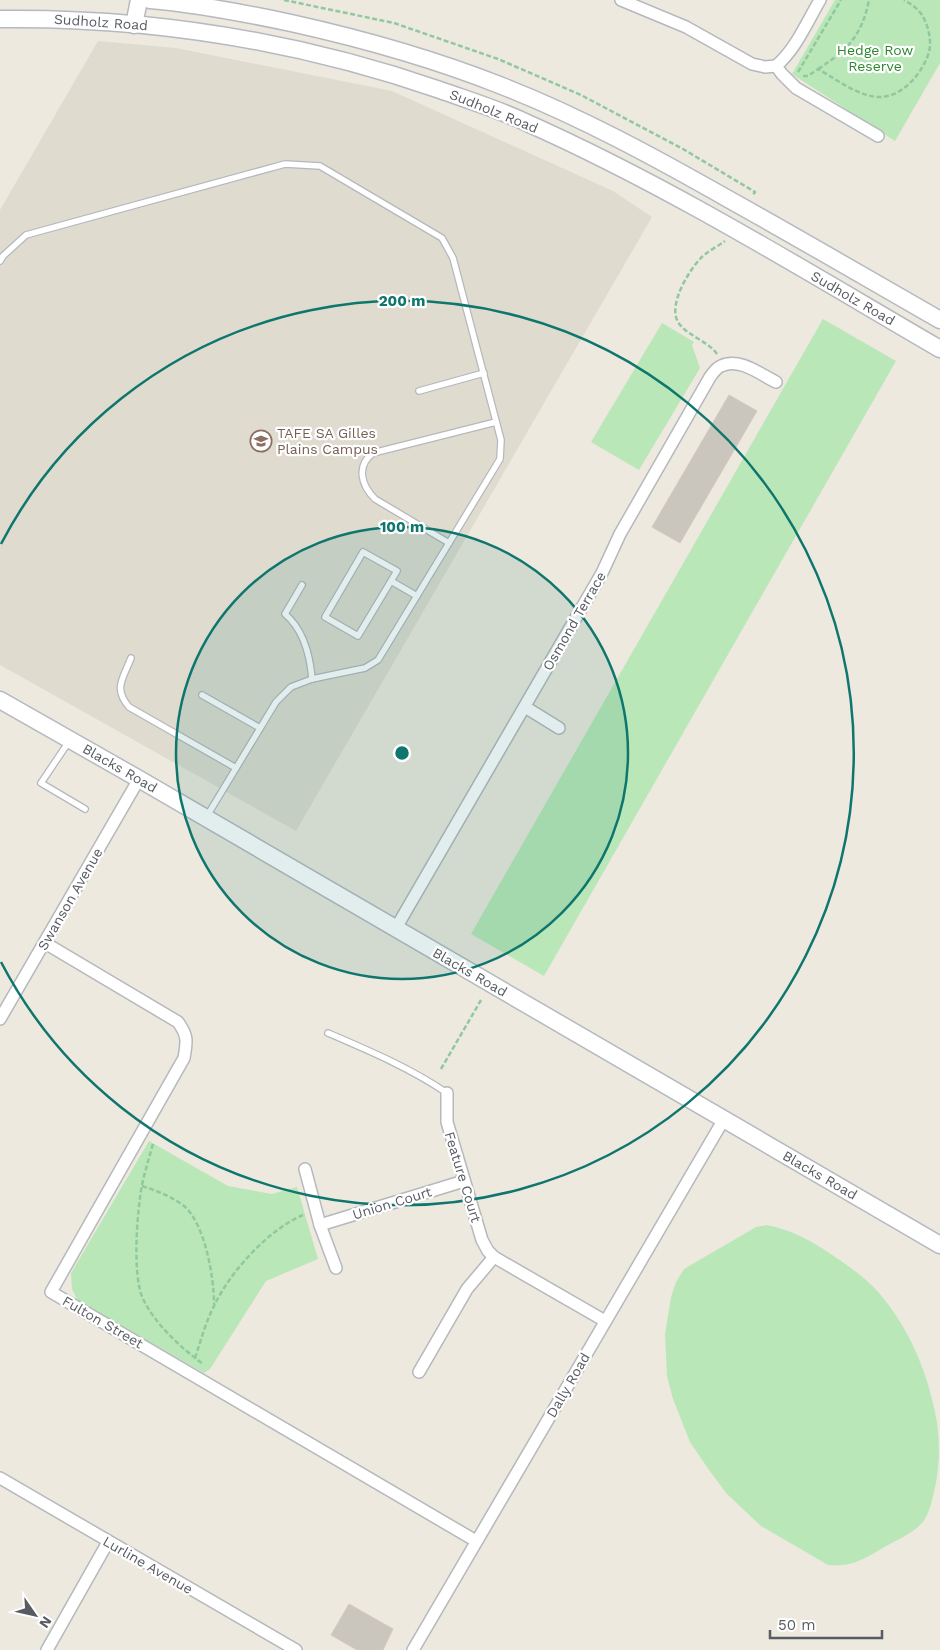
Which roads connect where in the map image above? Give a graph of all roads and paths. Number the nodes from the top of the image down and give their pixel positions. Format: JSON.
{"nodes":[{"id":1,"x":139,"y":0,"type":"edge"},
{"id":2,"x":150,"y":0,"type":"edge"},
{"id":3,"x":621,"y":0,"type":"edge"},
{"id":4,"x":820,"y":0,"type":"edge"},
{"id":5,"x":841,"y":0,"type":"edge"},
{"id":6,"x":869,"y":0,"type":"edge"},
{"id":7,"x":904,"y":0,"type":"edge"},
{"id":8,"x":184,"y":1,"type":"edge"},
{"id":9,"x":0,"y":19,"type":"edge"},
{"id":10,"x":134,"y":25,"type":"junction"},
{"id":11,"x":776,"y":66,"type":"junction"},
{"id":12,"x":818,"y":69,"type":"junction"},
{"id":13,"x":801,"y":76,"type":"dead end"},
{"id":14,"x":794,"y":77,"type":"dead end"},
{"id":15,"x":878,"y":136,"type":"dead end"},
{"id":16,"x":726,"y":240,"type":"dead end"},
{"id":17,"x":0,"y":261,"type":"edge"},
{"id":18,"x":940,"y":320,"type":"edge"},
{"id":19,"x":940,"y":349,"type":"edge"},
{"id":20,"x":719,"y":366,"type":"junction"},
{"id":21,"x":484,"y":373,"type":"junction"},
{"id":22,"x":776,"y":382,"type":"dead end"},
{"id":23,"x":420,"y":391,"type":"dead end"},
{"id":24,"x":496,"y":422,"type":"junction"},
{"id":25,"x":449,"y":543,"type":"junction"},
{"id":26,"x":391,"y":581,"type":"junction"},
{"id":27,"x":302,"y":585,"type":"dead end"},
{"id":28,"x":417,"y":596,"type":"junction"},
{"id":29,"x":131,"y":658,"type":"dead end"},
{"id":30,"x":312,"y":679,"type":"junction"},
{"id":31,"x":202,"y":695,"type":"dead end"},
{"id":32,"x":0,"y":700,"type":"edge"},
{"id":33,"x":525,"y":707,"type":"junction"},
{"id":34,"x":260,"y":728,"type":"junction"},
{"id":35,"x":559,"y":728,"type":"dead end"},
{"id":36,"x":70,"y":740,"type":"junction"},
{"id":37,"x":236,"y":768,"type":"junction"},
{"id":38,"x":139,"y":779,"type":"junction"},
{"id":39,"x":85,"y":809,"type":"dead end"},
{"id":40,"x":206,"y":818,"type":"junction"},
{"id":41,"x":396,"y":928,"type":"junction"},
{"id":42,"x":45,"y":943,"type":"junction"},
{"id":43,"x":481,"y":1000,"type":"dead end"},
{"id":44,"x":0,"y":1019,"type":"edge"},
{"id":45,"x":328,"y":1034,"type":"dead end"},
{"id":46,"x":441,"y":1069,"type":"dead end"},
{"id":47,"x":447,"y":1093,"type":"joint"},
{"id":48,"x":724,"y":1119,"type":"junction"},
{"id":49,"x":153,"y":1144,"type":"dead end"},
{"id":50,"x":305,"y":1169,"type":"dead end"},
{"id":51,"x":464,"y":1181,"type":"junction"},
{"id":52,"x":142,"y":1186,"type":"junction"},
{"id":53,"x":304,"y":1214,"type":"dead end"},
{"id":54,"x":320,"y":1225,"type":"junction"},
{"id":55,"x":940,"y":1245,"type":"edge"},
{"id":56,"x":494,"y":1257,"type":"junction"},
{"id":57,"x":336,"y":1268,"type":"dead end"},
{"id":58,"x":214,"y":1306,"type":"junction"},
{"id":59,"x":606,"y":1321,"type":"junction"},
{"id":60,"x":195,"y":1358,"type":"junction"},
{"id":61,"x":210,"y":1369,"type":"dead end"},
{"id":62,"x":419,"y":1372,"type":"dead end"},
{"id":63,"x":0,"y":1478,"type":"edge"},
{"id":64,"x":476,"y":1541,"type":"junction"},
{"id":65,"x":108,"y":1542,"type":"junction"},
{"id":66,"x":47,"y":1650,"type":"edge"},
{"id":67,"x":296,"y":1650,"type":"edge"},
{"id":68,"x":413,"y":1650,"type":"edge"}],
"edges":[{"from":1,"to":10,"type":"main road"},
{"from":2,"to":8,"type":"main road","name":"Sudholz Road"},
{"from":3,"to":11,"type":"street"},
{"from":4,"to":11,"type":"street"},
{"from":5,"to":14,"type":"path"},
{"from":6,"to":12,"type":"path"},
{"from":7,"to":12,"type":"path"},
{"from":8,"to":18,"type":"main road","name":"Sudholz Road"},
{"from":9,"to":10,"type":"main road","name":"Sudholz Road"},
{"from":10,"to":19,"type":"main road","name":"Sudholz Road"},
{"from":11,"to":15,"type":"street"},
{"from":12,"to":13,"type":"path"},
{"from":16,"to":20,"type":"path"},
{"from":17,"to":21,"type":"lane"},
{"from":20,"to":22,"type":"street"},
{"from":20,"to":33,"type":"street","name":"Osmond Terrace"},
{"from":21,"to":23,"type":"lane"},
{"from":21,"to":24,"type":"lane"},
{"from":24,"to":25,"type":"lane"},
{"from":24,"to":25,"type":"lane"},
{"from":25,"to":28,"type":"lane"},
{"from":26,"to":26,"type":"lane"},
{"from":26,"to":28,"type":"lane"},
{"from":27,"to":30,"type":"lane"},
{"from":28,"to":30,"type":"lane"},
{"from":29,"to":37,"type":"lane"},
{"from":30,"to":34,"type":"lane"},
{"from":31,"to":34,"type":"lane"},
{"from":32,"to":36,"type":"main road","name":"Blacks Road"},
{"from":33,"to":35,"type":"street"},
{"from":33,"to":41,"type":"street","name":"Osmond Terrace"},
{"from":34,"to":37,"type":"lane"},
{"from":36,"to":38,"type":"main road","name":"Blacks Road"},
{"from":36,"to":39,"type":"lane"},
{"from":37,"to":40,"type":"lane"},
{"from":38,"to":40,"type":"main road","name":"Blacks Road"},
{"from":38,"to":42,"type":"street","name":"Swanson Avenue"},
{"from":40,"to":41,"type":"main road","name":"Blacks Road"},
{"from":41,"to":48,"type":"main road","name":"Blacks Road"},
{"from":42,"to":44,"type":"street","name":"Swanson Avenue"},
{"from":42,"to":64,"type":"street","name":"Fulton Street"},
{"from":43,"to":46,"type":"path"},
{"from":45,"to":47,"type":"lane"},
{"from":47,"to":51,"type":"street","name":"Feature Court"},
{"from":48,"to":55,"type":"main road","name":"Blacks Road"},
{"from":48,"to":59,"type":"street","name":"Dally Road"},
{"from":49,"to":52,"type":"path"},
{"from":50,"to":54,"type":"street"},
{"from":51,"to":54,"type":"street","name":"Union Court"},
{"from":51,"to":56,"type":"street","name":"Feature Court"},
{"from":52,"to":58,"type":"path"},
{"from":52,"to":60,"type":"path"},
{"from":53,"to":58,"type":"path"},
{"from":54,"to":57,"type":"street"},
{"from":56,"to":59,"type":"street","name":"Feature Court"},
{"from":56,"to":62,"type":"street"},
{"from":58,"to":60,"type":"path"},
{"from":59,"to":64,"type":"street","name":"Dally Road"},
{"from":60,"to":61,"type":"path"},
{"from":63,"to":65,"type":"street","name":"Lurline Avenue"},
{"from":64,"to":68,"type":"street","name":"Dally Road"},
{"from":65,"to":66,"type":"street"},
{"from":65,"to":67,"type":"street","name":"Lurline Avenue"}]}
